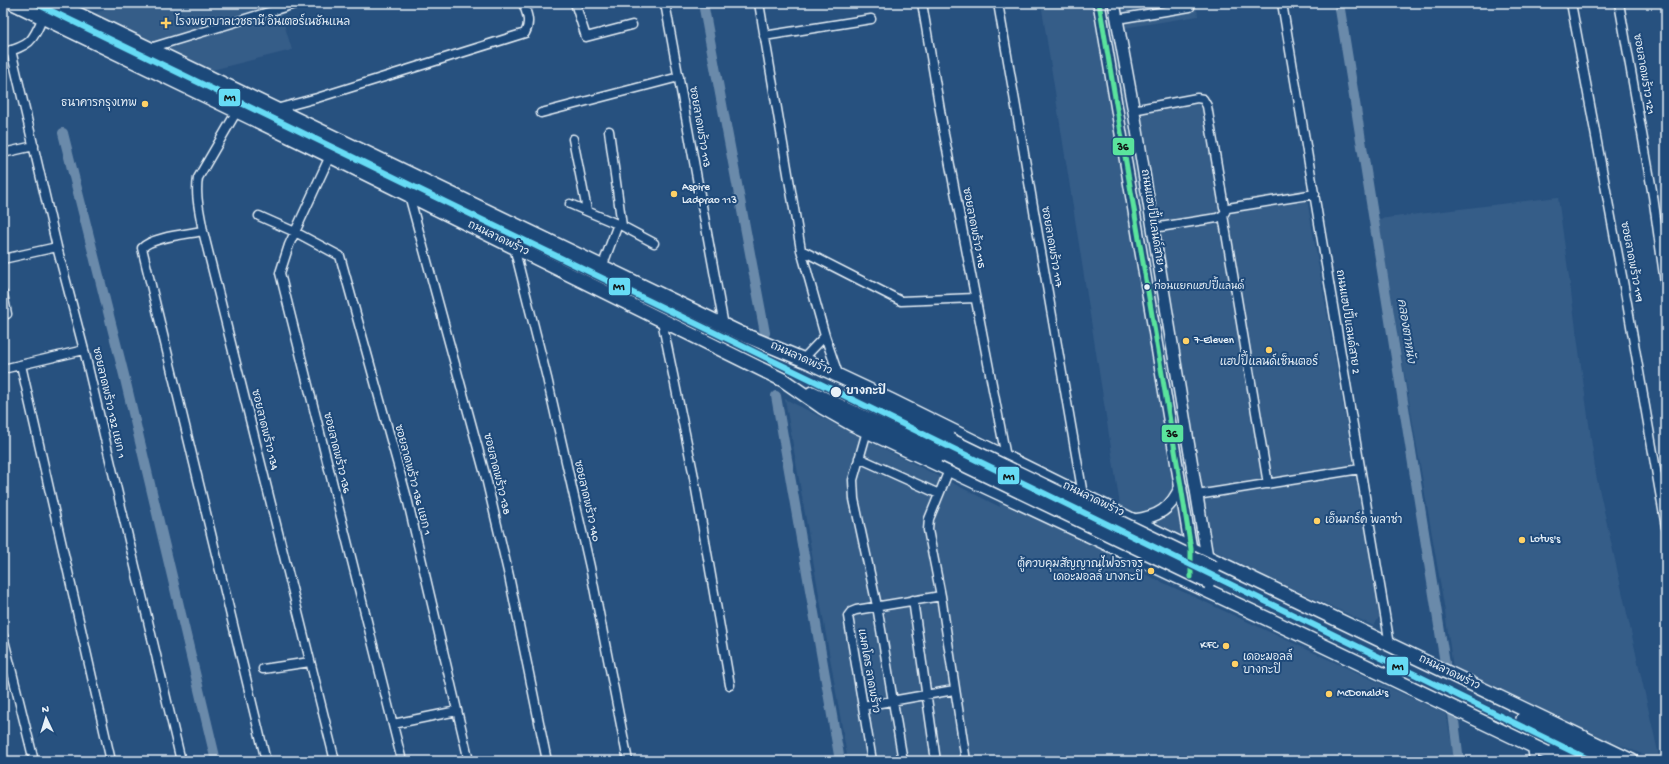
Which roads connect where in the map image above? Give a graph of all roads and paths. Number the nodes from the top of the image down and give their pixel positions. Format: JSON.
{"nodes":[{"id":1,"x":13,"y":3,"type":"edge"},
{"id":2,"x":55,"y":3,"type":"edge"},
{"id":3,"x":298,"y":3,"type":"edge"},
{"id":4,"x":575,"y":3,"type":"edge"},
{"id":5,"x":665,"y":3,"type":"edge"},
{"id":6,"x":759,"y":3,"type":"edge"},
{"id":7,"x":922,"y":3,"type":"edge"},
{"id":8,"x":998,"y":3,"type":"edge"},
{"id":9,"x":1099,"y":3,"type":"edge"},
{"id":10,"x":1114,"y":3,"type":"edge"},
{"id":11,"x":1189,"y":3,"type":"edge"},
{"id":12,"x":1282,"y":3,"type":"edge"},
{"id":13,"x":1570,"y":3,"type":"edge"},
{"id":14,"x":1619,"y":3,"type":"edge"},
{"id":15,"x":526,"y":4,"type":"edge"},
{"id":16,"x":43,"y":17,"type":"junction"},
{"id":17,"x":871,"y":19,"type":"dead end"},
{"id":18,"x":1117,"y":19,"type":"junction"},
{"id":19,"x":1102,"y":21,"type":"junction"},
{"id":20,"x":632,"y":25,"type":"dead end"},
{"id":21,"x":764,"y":36,"type":"junction"},
{"id":22,"x":149,"y":49,"type":"junction"},
{"id":23,"x":7,"y":52,"type":"edge"},
{"id":24,"x":679,"y":77,"type":"junction"},
{"id":25,"x":275,"y":109,"type":"junction"},
{"id":26,"x":1133,"y":110,"type":"junction"},
{"id":27,"x":237,"y":111,"type":"junction"},
{"id":28,"x":541,"y":113,"type":"dead end"},
{"id":29,"x":609,"y":131,"type":"dead end"},
{"id":30,"x":573,"y":139,"type":"dead end"},
{"id":31,"x":34,"y":146,"type":"junction"},
{"id":32,"x":3,"y":153,"type":"edge"},
{"id":33,"x":330,"y":156,"type":"junction"},
{"id":34,"x":1315,"y":194,"type":"junction"},
{"id":35,"x":409,"y":195,"type":"junction"},
{"id":36,"x":570,"y":204,"type":"dead end"},
{"id":37,"x":1228,"y":208,"type":"junction"},
{"id":38,"x":587,"y":210,"type":"junction"},
{"id":39,"x":1222,"y":215,"type":"junction"},
{"id":40,"x":259,"y":216,"type":"dead end"},
{"id":41,"x":620,"y":226,"type":"junction"},
{"id":42,"x":1153,"y":228,"type":"junction"},
{"id":43,"x":204,"y":231,"type":"junction"},
{"id":44,"x":295,"y":232,"type":"junction"},
{"id":45,"x":654,"y":243,"type":"dead end"},
{"id":46,"x":57,"y":247,"type":"junction"},
{"id":47,"x":514,"y":247,"type":"junction"},
{"id":48,"x":801,"y":250,"type":"junction"},
{"id":49,"x":3,"y":259,"type":"edge"},
{"id":50,"x":602,"y":267,"type":"junction"},
{"id":51,"x":1666,"y":290,"type":"edge"},
{"id":52,"x":3,"y":294,"type":"edge"},
{"id":53,"x":975,"y":298,"type":"junction"},
{"id":54,"x":7,"y":314,"type":"dead end"},
{"id":55,"x":662,"y":321,"type":"junction"},
{"id":56,"x":724,"y":326,"type":"junction"},
{"id":57,"x":742,"y":334,"type":"junction"},
{"id":58,"x":825,"y":336,"type":"junction"},
{"id":59,"x":84,"y":350,"type":"junction"},
{"id":60,"x":803,"y":359,"type":"junction"},
{"id":61,"x":21,"y":365,"type":"junction"},
{"id":62,"x":3,"y":369,"type":"edge"},
{"id":63,"x":839,"y":377,"type":"junction"},
{"id":64,"x":783,"y":380,"type":"junction"},
{"id":65,"x":867,"y":431,"type":"junction"},
{"id":66,"x":1006,"y":457,"type":"junction"},
{"id":67,"x":859,"y":458,"type":"junction"},
{"id":68,"x":950,"y":470,"type":"junction"},
{"id":69,"x":1360,"y":470,"type":"junction"},
{"id":70,"x":1268,"y":484,"type":"junction"},
{"id":71,"x":1662,"y":484,"type":"edge"},
{"id":72,"x":1181,"y":486,"type":"junction"},
{"id":73,"x":938,"y":494,"type":"junction"},
{"id":74,"x":1083,"y":495,"type":"junction"},
{"id":75,"x":1197,"y":495,"type":"junction"},
{"id":76,"x":1134,"y":520,"type":"junction"},
{"id":77,"x":1666,"y":527,"type":"edge"},
{"id":78,"x":1191,"y":549,"type":"junction"},
{"id":79,"x":1207,"y":557,"type":"junction"},
{"id":80,"x":1193,"y":584,"type":"junction"},
{"id":81,"x":941,"y":596,"type":"junction"},
{"id":82,"x":913,"y":600,"type":"junction"},
{"id":83,"x":877,"y":606,"type":"junction"},
{"id":84,"x":3,"y":636,"type":"edge"},
{"id":85,"x":1390,"y":645,"type":"junction"},
{"id":86,"x":310,"y":662,"type":"junction"},
{"id":87,"x":263,"y":669,"type":"dead end"},
{"id":88,"x":730,"y":684,"type":"dead end"},
{"id":89,"x":954,"y":690,"type":"junction"},
{"id":90,"x":926,"y":695,"type":"junction"},
{"id":91,"x":894,"y":700,"type":"junction"},
{"id":92,"x":863,"y":706,"type":"junction"},
{"id":93,"x":457,"y":710,"type":"junction"},
{"id":94,"x":393,"y":724,"type":"junction"},
{"id":95,"x":1532,"y":746,"type":"junction"},
{"id":96,"x":34,"y":761,"type":"edge"},
{"id":97,"x":111,"y":761,"type":"edge"},
{"id":98,"x":180,"y":761,"type":"edge"},
{"id":99,"x":266,"y":761,"type":"edge"},
{"id":100,"x":335,"y":761,"type":"edge"},
{"id":101,"x":402,"y":761,"type":"edge"},
{"id":102,"x":469,"y":761,"type":"edge"},
{"id":103,"x":547,"y":761,"type":"edge"},
{"id":104,"x":628,"y":761,"type":"edge"},
{"id":105,"x":872,"y":761,"type":"edge"},
{"id":106,"x":903,"y":761,"type":"edge"},
{"id":107,"x":936,"y":761,"type":"edge"},
{"id":108,"x":966,"y":761,"type":"edge"},
{"id":109,"x":1534,"y":761,"type":"edge"},
{"id":110,"x":1564,"y":761,"type":"edge"},
{"id":111,"x":1580,"y":761,"type":"edge"},
{"id":112,"x":1609,"y":761,"type":"edge"},
{"id":113,"x":1632,"y":761,"type":"edge"}],
"edges":[{"from":1,"to":16,"type":"main road","name":"ถนนลาดพร้าว"},
{"from":2,"to":22,"type":"main road","name":"ถนนลาดพร้าว"},
{"from":3,"to":22,"type":"street"},
{"from":4,"to":20,"type":"street"},
{"from":5,"to":24,"type":"street","name":"ซอยลาดพร้าว 113"},
{"from":6,"to":21,"type":"street"},
{"from":7,"to":53,"type":"street","name":"ซอยลาดพร้าว 115"},
{"from":8,"to":74,"type":"street","name":"ซอยลาดพร้าว 117"},
{"from":9,"to":19,"type":"street","name":"ถนนแฮปปี้แลนด์สาย 1"},
{"from":10,"to":18,"type":"street","name":"ถนนแฮปปี้แลนด์สาย 1"},
{"from":11,"to":18,"type":"street"},
{"from":12,"to":34,"type":"street","name":"ถนนแฮปปี้แลนด์สาย 2"},
{"from":13,"to":71,"type":"street","name":"ซอยลาดพร้าว 119"},
{"from":14,"to":51,"type":"street","name":"ซอยลาดพร้าว 121"},
{"from":15,"to":25,"type":"street"},
{"from":16,"to":23,"type":"street"},
{"from":16,"to":27,"type":"main road","name":"ถนนลาดพร้าว"},
{"from":17,"to":21,"type":"street"},
{"from":18,"to":19,"type":"street"},
{"from":18,"to":26,"type":"street","name":"ถนนแฮปปี้แลนด์สาย 1"},
{"from":19,"to":72,"type":"street","name":"ถนนแฮปปี้แลนด์สาย 1"},
{"from":21,"to":48,"type":"street"},
{"from":22,"to":25,"type":"main road","name":"ถนนลาดพร้าว"},
{"from":23,"to":31,"type":"street","name":"ซอยลาดพร้าว 132 แยก 1"},
{"from":24,"to":28,"type":"street"},
{"from":24,"to":56,"type":"street","name":"ซอยลาดพร้าว 113"},
{"from":25,"to":50,"type":"main road","name":"ถนนลาดพร้าว"},
{"from":26,"to":37,"type":"street"},
{"from":26,"to":42,"type":"street","name":"ถนนแฮปปี้แลนด์สาย 1"},
{"from":27,"to":33,"type":"main road","name":"ถนนลาดพร้าว"},
{"from":27,"to":43,"type":"street","name":"ซอยลาดพร้าว 134"},
{"from":29,"to":41,"type":"street"},
{"from":30,"to":38,"type":"street"},
{"from":31,"to":32,"type":"street"},
{"from":31,"to":46,"type":"street","name":"ซอยลาดพร้าว 132 แยก 1"},
{"from":33,"to":35,"type":"main road","name":"ถนนลาดพร้าว"},
{"from":33,"to":44,"type":"street","name":"ซอยลาดพร้าว 136"},
{"from":34,"to":37,"type":"street"},
{"from":34,"to":69,"type":"street","name":"ถนนแฮปปี้แลนด์สาย 2"},
{"from":35,"to":47,"type":"main road","name":"ถนนลาดพร้าว"},
{"from":35,"to":103,"type":"street","name":"ซอยลาดพร้าว 138"},
{"from":36,"to":38,"type":"street"},
{"from":37,"to":39,"type":"street"},
{"from":38,"to":41,"type":"street"},
{"from":39,"to":42,"type":"street"},
{"from":39,"to":70,"type":"street"},
{"from":40,"to":44,"type":"street","name":"ซอยลาดพร้าว 136 แยก 1"},
{"from":41,"to":45,"type":"street"},
{"from":41,"to":50,"type":"street"},
{"from":42,"to":75,"type":"street","name":"ถนนแฮปปี้แลนด์สาย 1"},
{"from":43,"to":86,"type":"street","name":"ซอยลาดพร้าว 134"},
{"from":43,"to":99,"type":"street"},
{"from":44,"to":93,"type":"street","name":"ซอยลาดพร้าว 136 แยก 1"},
{"from":44,"to":94,"type":"street","name":"ซอยลาดพร้าว 136"},
{"from":46,"to":49,"type":"street"},
{"from":46,"to":59,"type":"street","name":"ซอยลาดพร้าว 132 แยก 1"},
{"from":47,"to":55,"type":"main road","name":"ถนนลาดพร้าว"},
{"from":47,"to":104,"type":"street","name":"ซอยลาดพร้าว 140"},
{"from":48,"to":53,"type":"street"},
{"from":48,"to":58,"type":"street"},
{"from":50,"to":56,"type":"main road","name":"ถนนลาดพร้าว"},
{"from":52,"to":54,"type":"street"},
{"from":53,"to":66,"type":"street","name":"ซอยลาดพร้าว 115"},
{"from":55,"to":64,"type":"main road","name":"ถนนลาดพร้าว"},
{"from":55,"to":88,"type":"street"},
{"from":56,"to":57,"type":"main road","name":"ถนนลาดพร้าว"},
{"from":57,"to":60,"type":"main road","name":"ถนนลาดพร้าว"},
{"from":57,"to":112,"type":"main road","bridge":true},
{"from":58,"to":60,"type":"street"},
{"from":58,"to":63,"type":"street"},
{"from":59,"to":61,"type":"street"},
{"from":59,"to":98,"type":"street","name":"ซอยลาดพร้าว 132 แยก 1"},
{"from":60,"to":63,"type":"main road","name":"ถนนลาดพร้าว"},
{"from":61,"to":62,"type":"street"},
{"from":61,"to":97,"type":"street"},
{"from":63,"to":66,"type":"main road","name":"ถนนลาดพร้าว"},
{"from":64,"to":65,"type":"main road","name":"ถนนลาดพร้าว"},
{"from":64,"to":111,"type":"main road","bridge":true},
{"from":65,"to":67,"type":"street"},
{"from":65,"to":68,"type":"main road","name":"ถนนลาดพร้าว"},
{"from":66,"to":74,"type":"main road","name":"ถนนลาดพร้าว"},
{"from":67,"to":73,"type":"street"},
{"from":67,"to":83,"type":"street"},
{"from":68,"to":73,"type":"street"},
{"from":68,"to":80,"type":"main road","name":"ถนนลาดพร้าว"},
{"from":69,"to":70,"type":"street"},
{"from":69,"to":85,"type":"street","name":"ถนนแฮปปี้แลนด์สาย 2"},
{"from":70,"to":75,"type":"street"},
{"from":71,"to":77,"type":"street","name":"ซอยลาดพร้าว 119"},
{"from":72,"to":76,"type":"street"},
{"from":72,"to":78,"type":"street","name":"ถนนแฮปปี้แลนด์สาย 1"},
{"from":73,"to":81,"type":"street"},
{"from":74,"to":76,"type":"main road","name":"ถนนลาดพร้าว"},
{"from":75,"to":79,"type":"street","name":"ถนนแฮปปี้แลนด์สาย 1"},
{"from":76,"to":78,"type":"main road","name":"ถนนลาดพร้าว"},
{"from":78,"to":79,"type":"main road","name":"ถนนลาดพร้าว"},
{"from":78,"to":80,"type":"main road"},
{"from":79,"to":80,"type":"main road"},
{"from":79,"to":85,"type":"main road","name":"ถนนลาดพร้าว"},
{"from":80,"to":95,"type":"main road","name":"ถนนลาดพร้าว"},
{"from":81,"to":82,"type":"street","name":"แมคโคร ลาดพร้าว"},
{"from":81,"to":89,"type":"street"},
{"from":82,"to":83,"type":"street","name":"แมคโคร ลาดพร้าว"},
{"from":82,"to":90,"type":"street"},
{"from":83,"to":91,"type":"street"},
{"from":83,"to":92,"type":"street","name":"แมคโคร ลาดพร้าว"},
{"from":84,"to":96,"type":"street"},
{"from":85,"to":113,"type":"main road","name":"ถนนลาดพร้าว"},
{"from":86,"to":87,"type":"street"},
{"from":86,"to":100,"type":"street","name":"ซอยลาดพร้าว 134"},
{"from":89,"to":90,"type":"street"},
{"from":89,"to":108,"type":"street"},
{"from":90,"to":91,"type":"street"},
{"from":90,"to":107,"type":"street"},
{"from":91,"to":92,"type":"street"},
{"from":91,"to":106,"type":"street"},
{"from":92,"to":105,"type":"street","name":"แมคโคร ลาดพร้าว"},
{"from":93,"to":94,"type":"street"},
{"from":93,"to":102,"type":"street","name":"ซอยลาดพร้าว 136 แยก 1"},
{"from":94,"to":101,"type":"street","name":"ซอยลาดพร้าว 136"},
{"from":95,"to":109,"type":"street"},
{"from":95,"to":110,"type":"main road","name":"ถนนลาดพร้าว"}]}
